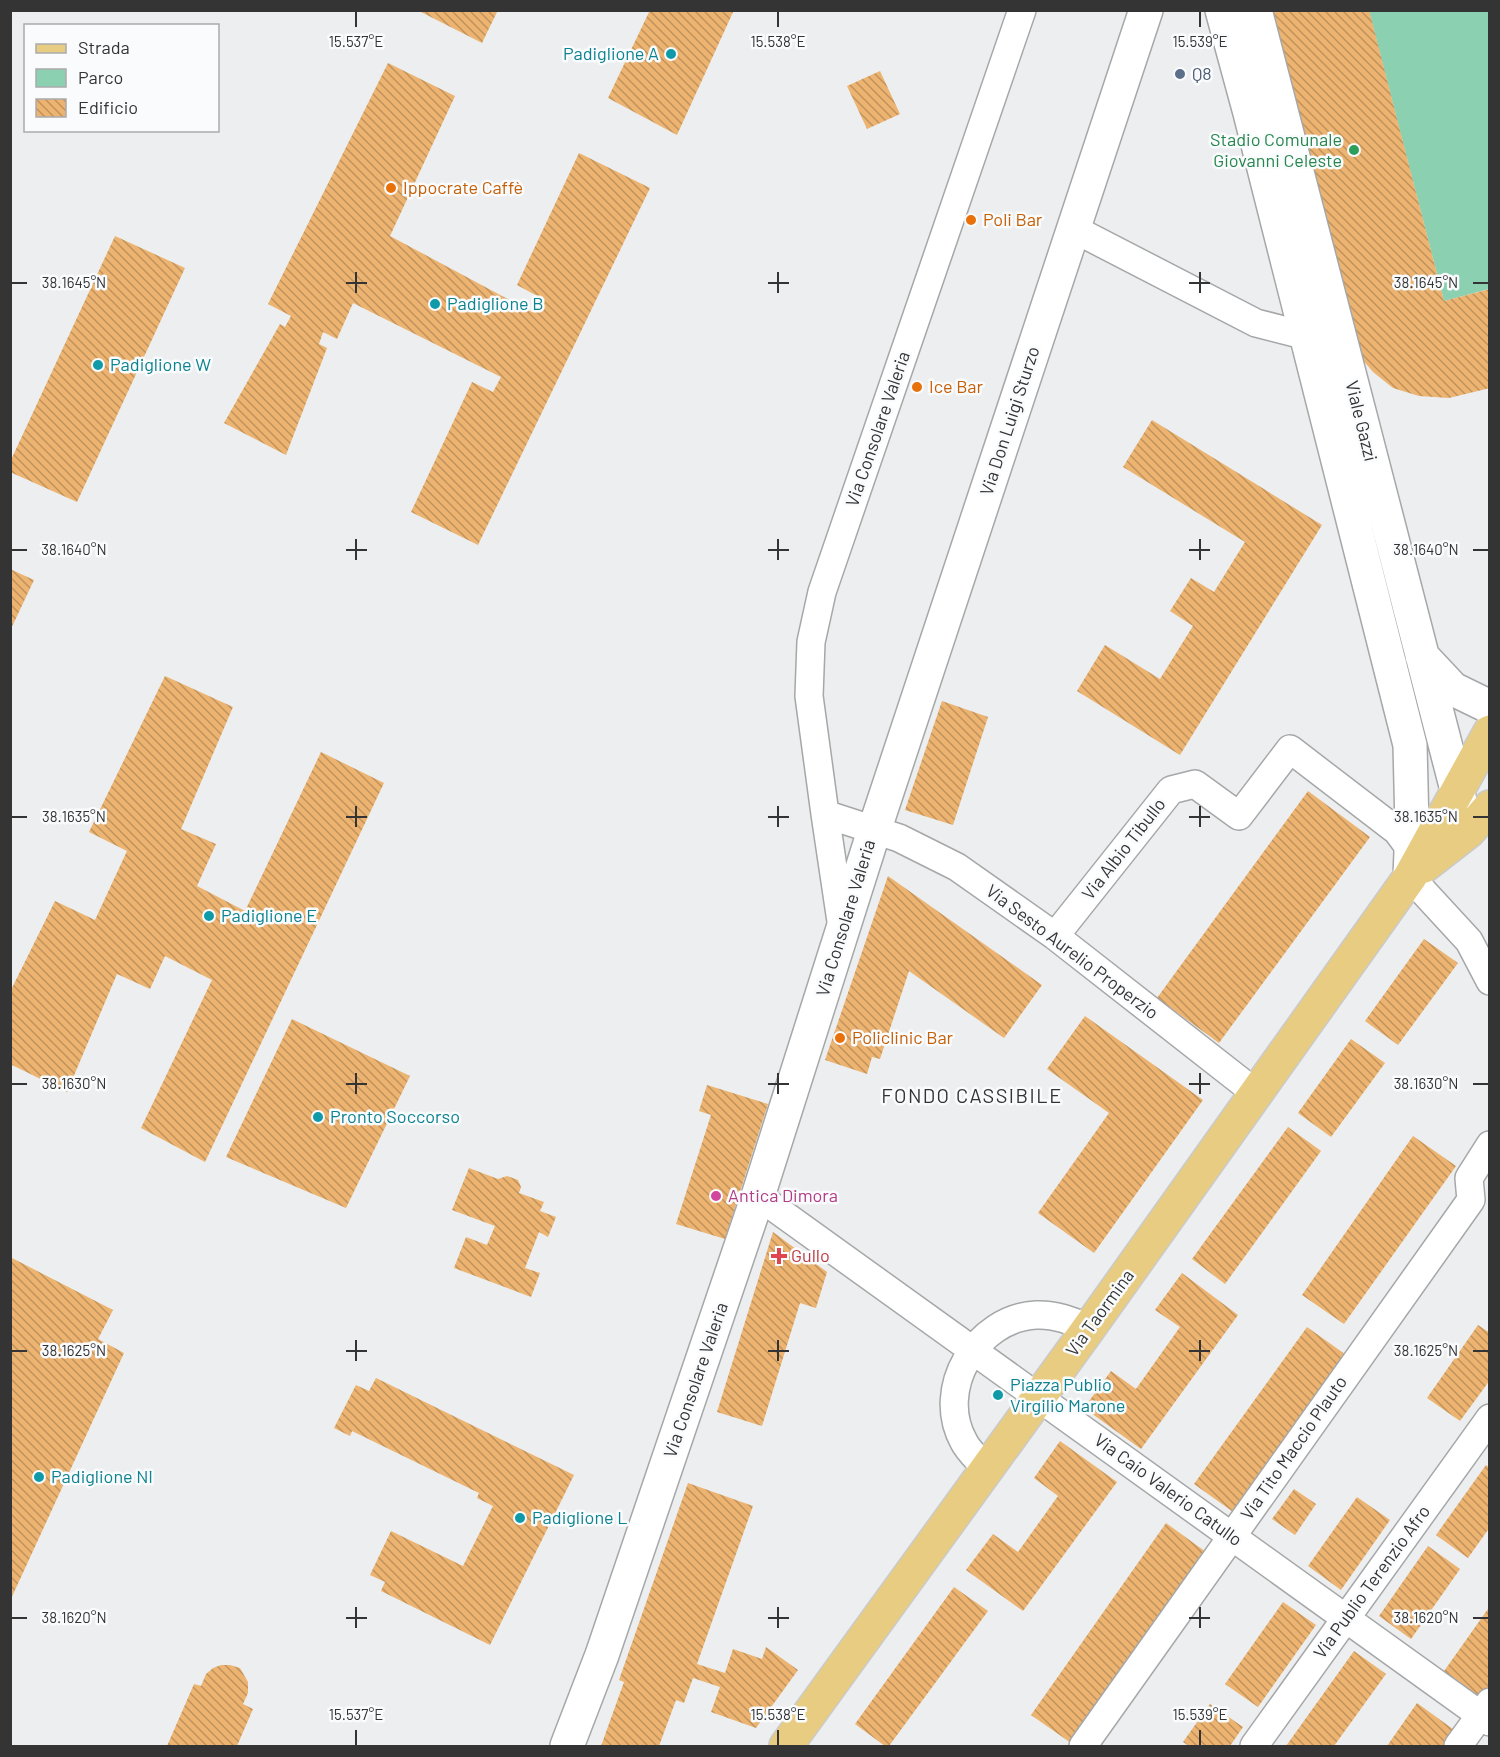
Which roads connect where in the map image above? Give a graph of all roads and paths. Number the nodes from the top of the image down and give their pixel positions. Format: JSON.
{"nodes":[{"id":1,"x":1022,"y":10,"type":"edge"},
{"id":2,"x":1146,"y":10,"type":"edge"},
{"id":3,"x":1222,"y":10,"type":"edge"},
{"id":4,"x":1255,"y":10,"type":"edge"},
{"id":5,"x":1074,"y":229,"type":"junction"},
{"id":6,"x":1307,"y":336,"type":"junction"},
{"id":7,"x":1421,"y":655,"type":"junction"},
{"id":8,"x":1490,"y":707,"type":"edge"},
{"id":9,"x":1490,"y":732,"type":"edge"},
{"id":10,"x":1410,"y":745,"type":"junction"},
{"id":11,"x":1457,"y":794,"type":"junction"},
{"id":12,"x":1490,"y":795,"type":"edge"},
{"id":13,"x":825,"y":814,"type":"junction"},
{"id":14,"x":1479,"y":819,"type":"edge"},
{"id":15,"x":874,"y":831,"type":"junction"},
{"id":16,"x":1411,"y":863,"type":"junction"},
{"id":17,"x":843,"y":930,"type":"junction"},
{"id":18,"x":1055,"y":936,"type":"junction"},
{"id":19,"x":1490,"y":981,"type":"edge"},
{"id":20,"x":1257,"y":1095,"type":"junction"},
{"id":21,"x":1490,"y":1145,"type":"edge"},
{"id":22,"x":758,"y":1197,"type":"junction"},
{"id":23,"x":1480,"y":1206,"type":"edge"},
{"id":24,"x":1089,"y":1328,"type":"junction"},
{"id":25,"x":972,"y":1349,"type":"junction"},
{"id":26,"x":1040,"y":1397,"type":"junction"},
{"id":27,"x":1490,"y":1418,"type":"edge"},
{"id":28,"x":987,"y":1470,"type":"junction"},
{"id":29,"x":1232,"y":1536,"type":"junction"},
{"id":30,"x":1346,"y":1618,"type":"junction"},
{"id":31,"x":1486,"y":1713,"type":"edge"},
{"id":32,"x":567,"y":1746,"type":"edge"},
{"id":33,"x":786,"y":1746,"type":"edge"},
{"id":34,"x":1083,"y":1746,"type":"edge"},
{"id":35,"x":1254,"y":1746,"type":"edge"},
{"id":36,"x":1458,"y":1746,"type":"edge"}],
"edges":[{"from":1,"to":13,"type":"street","name":"Via Consolare Valeria"},
{"from":2,"to":5,"type":"main road","name":"Via Don Luigi Sturzo"},
{"from":3,"to":6,"type":"main road","name":"Viale Gazzi"},
{"from":4,"to":7,"type":"main road","name":"Viale Gazzi"},
{"from":5,"to":6,"type":"street"},
{"from":5,"to":15,"type":"main road","name":"Via Don Luigi Sturzo"},
{"from":6,"to":10,"type":"main road","name":"Viale Gazzi"},
{"from":7,"to":8,"type":"main road"},
{"from":7,"to":11,"type":"main road","name":"Viale Gazzi"},
{"from":9,"to":11,"type":"main road"},
{"from":10,"to":11,"type":"main road"},
{"from":10,"to":16,"type":"main road"},
{"from":11,"to":12,"type":"main road"},
{"from":11,"to":14,"type":"main road","name":"Viale Gazzi"},
{"from":11,"to":16,"type":"main road"},
{"from":13,"to":15,"type":"street","name":"Via Consolare Valeria"},
{"from":13,"to":17,"type":"street"},
{"from":14,"to":16,"type":"main road"},
{"from":15,"to":17,"type":"main road","name":"Via Consolare Valeria"},
{"from":15,"to":18,"type":"street","name":"Via Sesto Aurelio Properzio"},
{"from":16,"to":18,"type":"street","name":"Via Albio Tibullo"},
{"from":16,"to":19,"type":"street"},
{"from":16,"to":20,"type":"main road","name":"Via Taormina"},
{"from":17,"to":22,"type":"main road","name":"Via Consolare Valeria"},
{"from":18,"to":20,"type":"street","name":"Via Sesto Aurelio Properzio"},
{"from":20,"to":24,"type":"main road","name":"Via Taormina"},
{"from":21,"to":23,"type":"street","name":"Via Tito Maccio Plauto"},
{"from":22,"to":25,"type":"street","name":"Via Caio Valerio Catullo"},
{"from":22,"to":32,"type":"main road","name":"Via Consolare Valeria"},
{"from":23,"to":29,"type":"street","name":"Via Tito Maccio Plauto"},
{"from":24,"to":25,"type":"street"},
{"from":24,"to":26,"type":"main road","name":"Via Taormina"},
{"from":25,"to":26,"type":"street","name":"Via Caio Valerio Catullo"},
{"from":25,"to":28,"type":"street"},
{"from":26,"to":28,"type":"main road","name":"Via Taormina"},
{"from":26,"to":29,"type":"street","name":"Via Caio Valerio Catullo"},
{"from":27,"to":30,"type":"street","name":"Via Publio Terenzio Afro"},
{"from":28,"to":33,"type":"main road","name":"Via Taormina"},
{"from":29,"to":30,"type":"street","name":"Via Caio Valerio Catullo"},
{"from":29,"to":34,"type":"street","name":"Via Tito Maccio Plauto"},
{"from":30,"to":31,"type":"street","name":"Via Caio Valerio Catullo"},
{"from":30,"to":35,"type":"street","name":"Via Publio Terenzio Afro"},
{"from":31,"to":36,"type":"street"}]}
